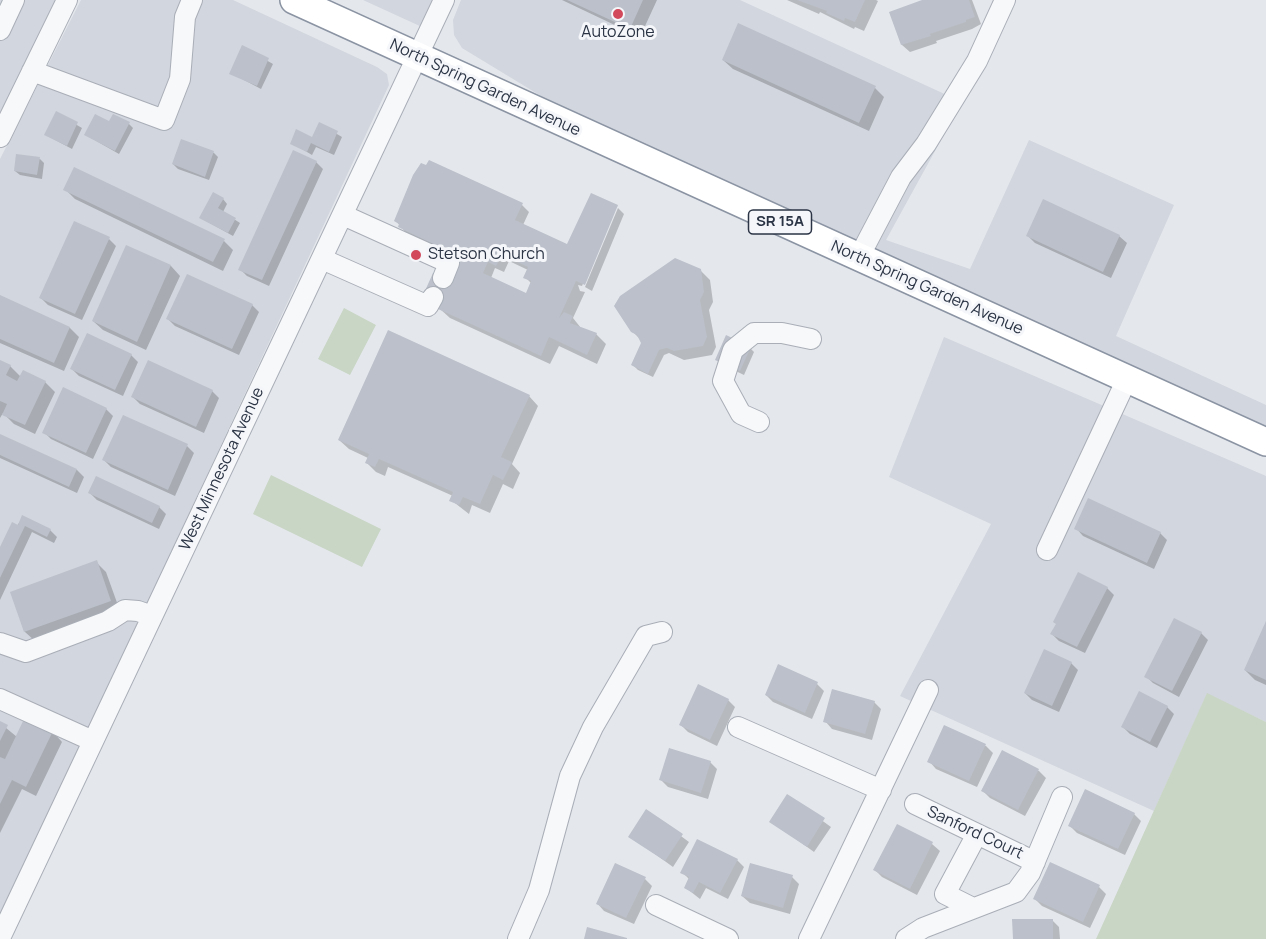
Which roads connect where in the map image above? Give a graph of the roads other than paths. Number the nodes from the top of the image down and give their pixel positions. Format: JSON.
{"nodes":[{"id":1,"x":14,"y":0,"type":"edge"},
{"id":2,"x":67,"y":0,"type":"edge"},
{"id":3,"x":192,"y":0,"type":"edge"},
{"id":4,"x":294,"y":0,"type":"edge"},
{"id":5,"x":444,"y":0,"type":"edge"},
{"id":6,"x":1005,"y":0,"type":"edge"},
{"id":7,"x":0,"y":30,"type":"edge"},
{"id":8,"x":418,"y":56,"type":"junction"},
{"id":9,"x":32,"y":71,"type":"junction"},
{"id":10,"x":0,"y":137,"type":"edge"},
{"id":11,"x":343,"y":215,"type":"junction"},
{"id":12,"x":860,"y":257,"type":"junction"},
{"id":13,"x":322,"y":259,"type":"junction"},
{"id":14,"x":443,"y":278,"type":"dead end"},
{"id":15,"x":434,"y":297,"type":"dead end"},
{"id":16,"x":811,"y":339,"type":"dead end"},
{"id":17,"x":1126,"y":379,"type":"junction"},
{"id":18,"x":759,"y":422,"type":"dead end"},
{"id":19,"x":1266,"y":442,"type":"edge"},
{"id":20,"x":1047,"y":550,"type":"dead end"},
{"id":21,"x":152,"y":616,"type":"junction"},
{"id":22,"x":662,"y":632,"type":"dead end"},
{"id":23,"x":0,"y":643,"type":"edge"},
{"id":24,"x":928,"y":690,"type":"dead end"},
{"id":25,"x":0,"y":699,"type":"edge"},
{"id":26,"x":738,"y":727,"type":"dead end"},
{"id":27,"x":93,"y":741,"type":"junction"},
{"id":28,"x":881,"y":790,"type":"junction"},
{"id":29,"x":1062,"y":797,"type":"dead end"},
{"id":30,"x":915,"y":804,"type":"dead end"},
{"id":31,"x":977,"y":834,"type":"junction"},
{"id":32,"x":1035,"y":862,"type":"junction"},
{"id":33,"x":656,"y":905,"type":"dead end"},
{"id":34,"x":973,"y":908,"type":"junction"},
{"id":35,"x":0,"y":938,"type":"edge"},
{"id":36,"x":518,"y":939,"type":"edge"},
{"id":37,"x":728,"y":939,"type":"edge"},
{"id":38,"x":809,"y":939,"type":"edge"},
{"id":39,"x":906,"y":939,"type":"edge"}],
"edges":[{"from":1,"to":7,"type":"street"},
{"from":2,"to":9,"type":"street"},
{"from":3,"to":9,"type":"street"},
{"from":4,"to":8,"type":"highway","name":"North Spring Garden Avenue","number":"SR 15A"},
{"from":5,"to":8,"type":"street","name":"West Minnesota Avenue"},
{"from":6,"to":12,"type":"street"},
{"from":8,"to":11,"type":"street","name":"West Minnesota Avenue"},
{"from":8,"to":12,"type":"highway","name":"North Spring Garden Avenue","number":"SR 15A"},
{"from":9,"to":10,"type":"street"},
{"from":11,"to":13,"type":"street","name":"West Minnesota Avenue"},
{"from":11,"to":14,"type":"street"},
{"from":12,"to":17,"type":"highway","name":"North Spring Garden Avenue","number":"SR 15A"},
{"from":13,"to":15,"type":"street"},
{"from":13,"to":21,"type":"street","name":"West Minnesota Avenue"},
{"from":16,"to":18,"type":"street"},
{"from":17,"to":19,"type":"highway","name":"North Spring Garden Avenue","number":"SR 15A"},
{"from":17,"to":20,"type":"street"},
{"from":21,"to":23,"type":"street"},
{"from":21,"to":27,"type":"street","name":"West Minnesota Avenue"},
{"from":22,"to":36,"type":"street"},
{"from":24,"to":28,"type":"street"},
{"from":25,"to":27,"type":"street"},
{"from":26,"to":28,"type":"street"},
{"from":27,"to":35,"type":"street","name":"West Minnesota Avenue"},
{"from":28,"to":38,"type":"street"},
{"from":29,"to":32,"type":"street"},
{"from":30,"to":31,"type":"street","name":"Sanford Court"},
{"from":31,"to":32,"type":"street","name":"Sanford Court"},
{"from":31,"to":34,"type":"street"},
{"from":32,"to":34,"type":"street"},
{"from":33,"to":37,"type":"street"},
{"from":34,"to":39,"type":"street"}]}
